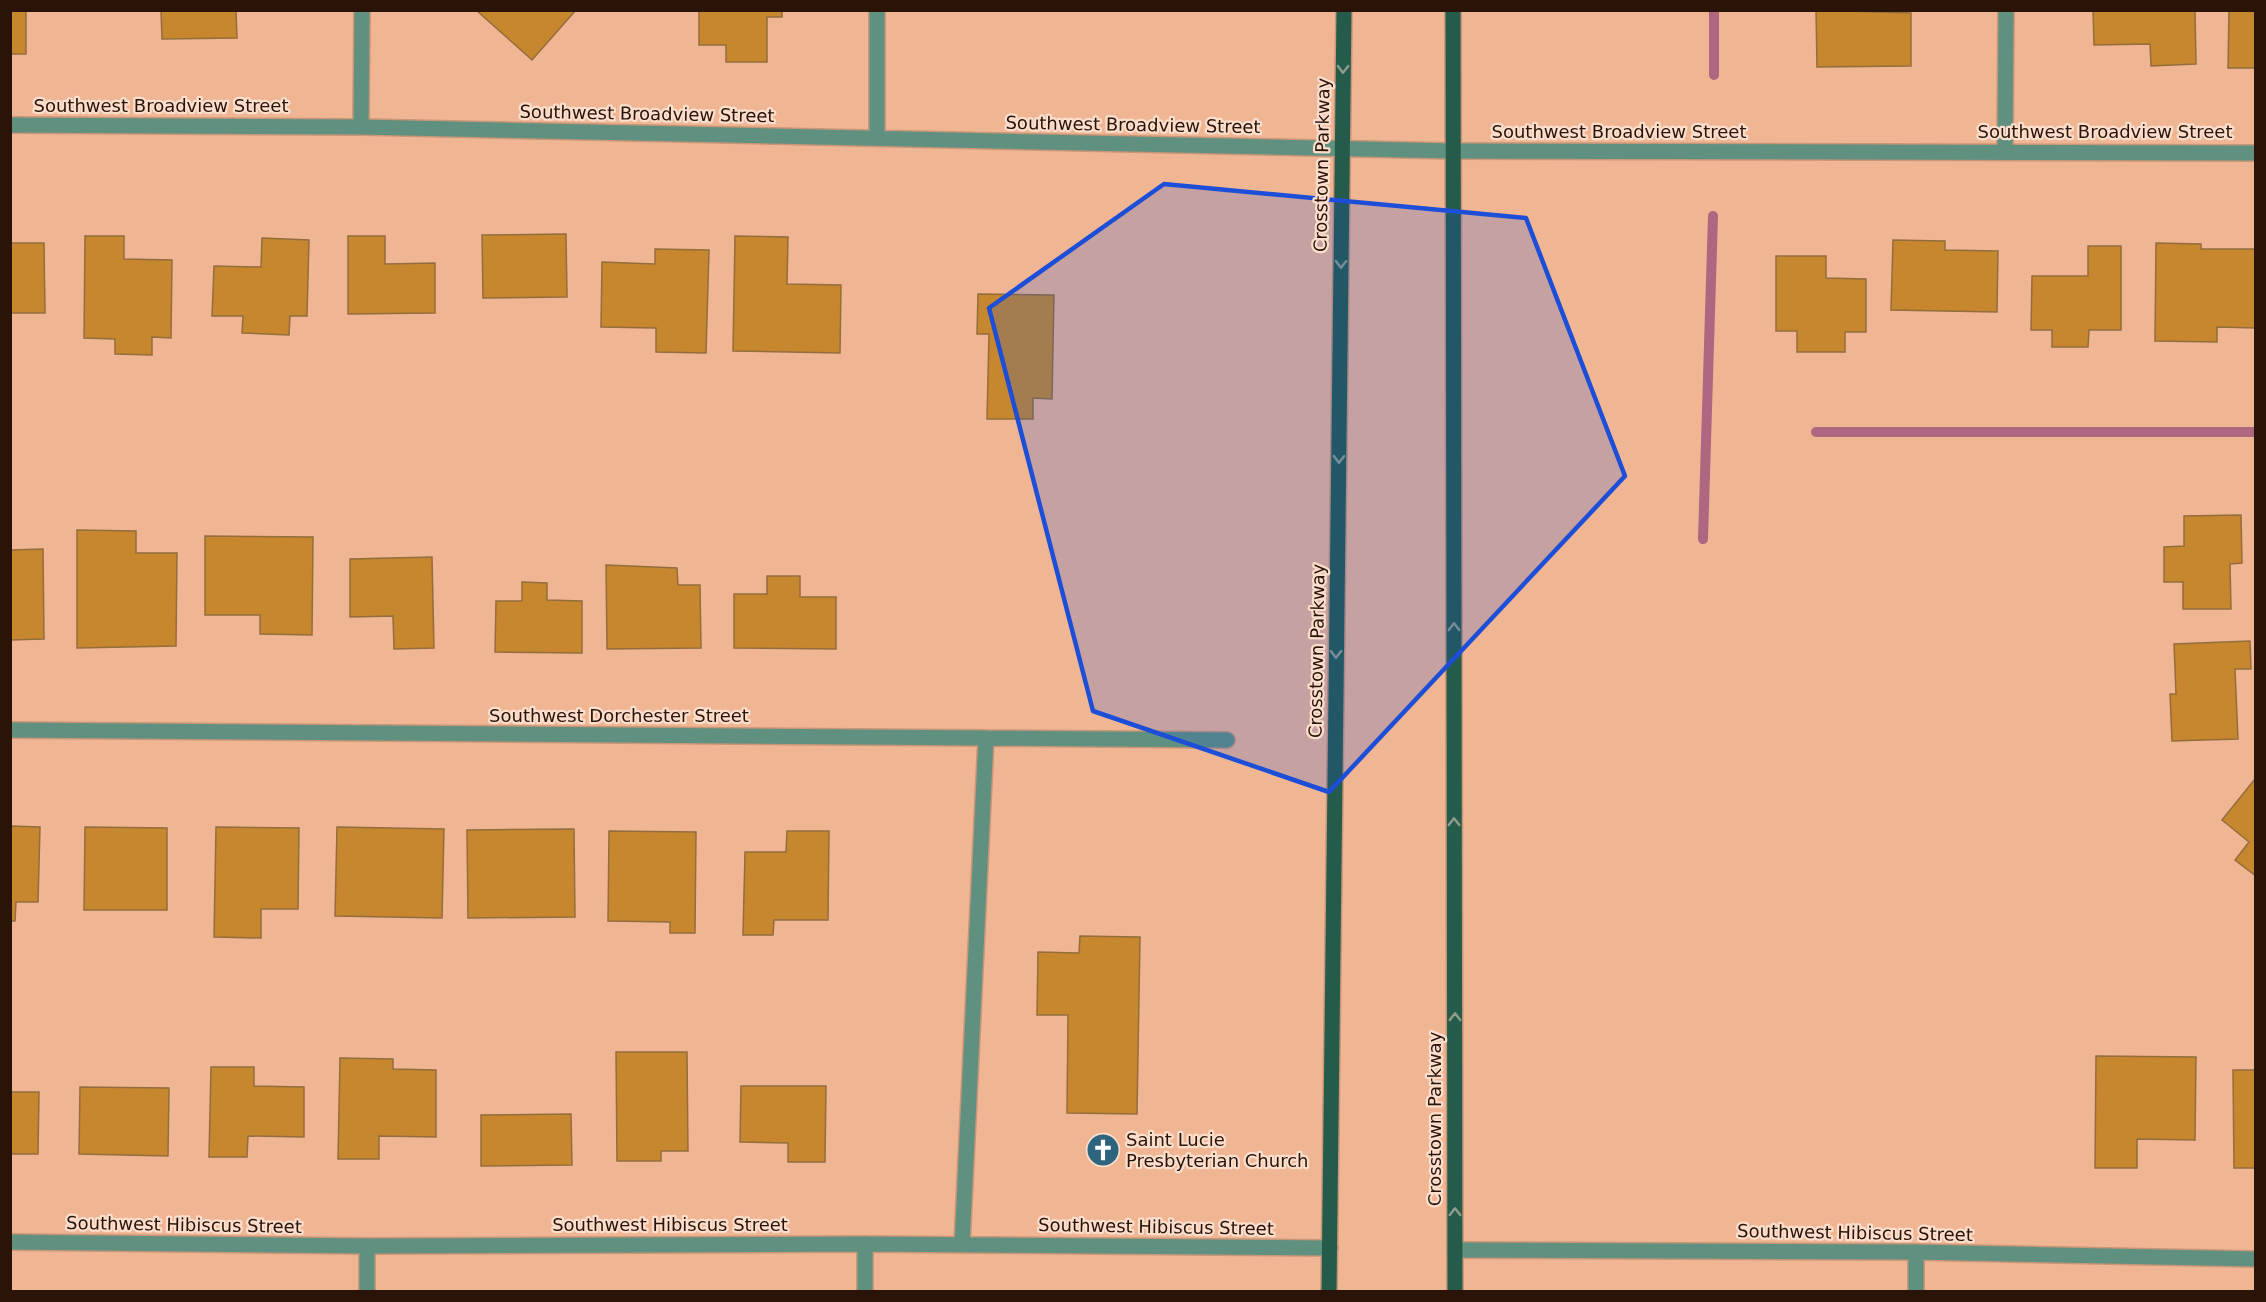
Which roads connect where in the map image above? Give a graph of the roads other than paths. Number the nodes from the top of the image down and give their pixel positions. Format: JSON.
{"nodes":[{"id":1,"x":362,"y":10,"type":"edge"},
{"id":2,"x":877,"y":10,"type":"edge"},
{"id":3,"x":1344,"y":10,"type":"edge"},
{"id":4,"x":1453,"y":10,"type":"edge"},
{"id":5,"x":2006,"y":10,"type":"edge"},
{"id":6,"x":10,"y":125,"type":"edge"},
{"id":7,"x":361,"y":127,"type":"junction"},
{"id":8,"x":877,"y":138,"type":"junction"},
{"id":9,"x":1342,"y":150,"type":"junction"},
{"id":10,"x":2005,"y":150,"type":"junction"},
{"id":11,"x":1453,"y":152,"type":"junction"},
{"id":12,"x":2256,"y":153,"type":"edge"},
{"id":13,"x":10,"y":730,"type":"edge"},
{"id":14,"x":986,"y":738,"type":"junction"},
{"id":15,"x":1227,"y":740,"type":"dead end"},
{"id":16,"x":10,"y":1242,"type":"edge"},
{"id":17,"x":865,"y":1244,"type":"junction"},
{"id":18,"x":962,"y":1245,"type":"junction"},
{"id":19,"x":367,"y":1246,"type":"junction"},
{"id":20,"x":1330,"y":1248,"type":"junction"},
{"id":21,"x":1455,"y":1250,"type":"junction"},
{"id":22,"x":1916,"y":1252,"type":"junction"},
{"id":23,"x":2256,"y":1259,"type":"edge"},
{"id":24,"x":367,"y":1292,"type":"edge"},
{"id":25,"x":865,"y":1292,"type":"edge"},
{"id":26,"x":1329,"y":1292,"type":"edge"},
{"id":27,"x":1455,"y":1292,"type":"edge"},
{"id":28,"x":1916,"y":1292,"type":"edge"}],
"edges":[{"from":1,"to":7,"type":"street"},
{"from":2,"to":8,"type":"street"},
{"from":3,"to":9,"type":"main road","name":"Crosstown Parkway","one_way":true},
{"from":4,"to":11,"type":"main road","name":"Crosstown Parkway"},
{"from":5,"to":10,"type":"street"},
{"from":6,"to":7,"type":"street","name":"Southwest Broadview Street"},
{"from":7,"to":8,"type":"street","name":"Southwest Broadview Street"},
{"from":8,"to":9,"type":"street","name":"Southwest Broadview Street"},
{"from":9,"to":11,"type":"street","name":"Southwest Broadview Street"},
{"from":9,"to":20,"type":"main road","name":"Crosstown Parkway","one_way":true},
{"from":10,"to":11,"type":"street","name":"Southwest Broadview Street"},
{"from":10,"to":12,"type":"street","name":"Southwest Broadview Street"},
{"from":21,"to":11,"type":"main road","name":"Crosstown Parkway","one_way":true},
{"from":13,"to":14,"type":"street","name":"Southwest Dorchester Street"},
{"from":14,"to":15,"type":"street","name":"Southwest Dorchester Street"},
{"from":14,"to":18,"type":"street"},
{"from":16,"to":19,"type":"street","name":"Southwest Hibiscus Street"},
{"from":17,"to":18,"type":"street","name":"Southwest Hibiscus Street"},
{"from":17,"to":19,"type":"street","name":"Southwest Hibiscus Street"},
{"from":17,"to":25,"type":"street"},
{"from":18,"to":20,"type":"street","name":"Southwest Hibiscus Street"},
{"from":19,"to":24,"type":"street"},
{"from":20,"to":26,"type":"main road","name":"Crosstown Parkway"},
{"from":21,"to":22,"type":"street","name":"Southwest Hibiscus Street"},
{"from":21,"to":27,"type":"main road","name":"Crosstown Parkway"},
{"from":22,"to":23,"type":"street","name":"Southwest Hibiscus Street"},
{"from":22,"to":28,"type":"street"}]}
